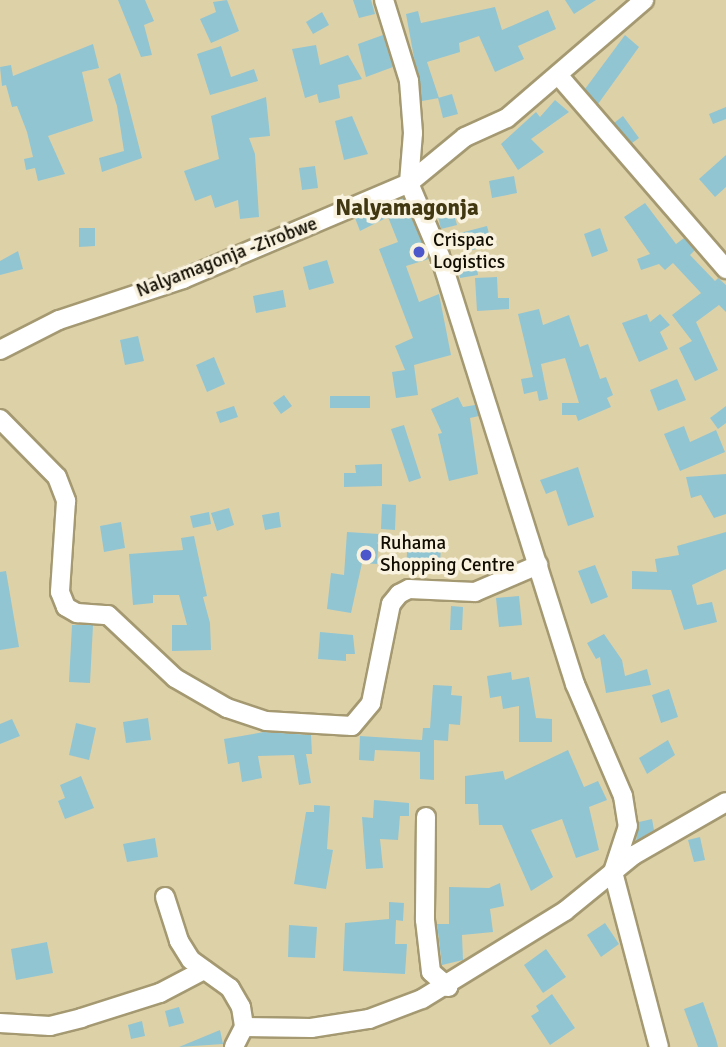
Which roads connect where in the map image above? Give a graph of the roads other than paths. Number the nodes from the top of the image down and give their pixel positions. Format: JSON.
{"nodes":[{"id":1,"x":384,"y":0,"type":"edge"},
{"id":2,"x":644,"y":0,"type":"edge"},
{"id":3,"x":558,"y":75,"type":"junction"},
{"id":4,"x":409,"y":183,"type":"junction"},
{"id":5,"x":726,"y":269,"type":"edge"},
{"id":6,"x":0,"y":350,"type":"edge"},
{"id":7,"x":0,"y":419,"type":"edge"},
{"id":8,"x":538,"y":565,"type":"junction"},
{"id":9,"x":726,"y":802,"type":"edge"},
{"id":10,"x":426,"y":817,"type":"dead end"},
{"id":11,"x":613,"y":872,"type":"junction"},
{"id":12,"x":165,"y":897,"type":"dead end"},
{"id":13,"x":204,"y":970,"type":"junction"},
{"id":14,"x":448,"y":987,"type":"junction"},
{"id":15,"x":0,"y":1023,"type":"edge"},
{"id":16,"x":244,"y":1027,"type":"junction"},
{"id":17,"x":234,"y":1047,"type":"edge"},
{"id":18,"x":659,"y":1047,"type":"edge"}],
"edges":[{"from":1,"to":4,"type":"street"},
{"from":2,"to":3,"type":"street","name":"Nalyamagonja -Zirobwe"},
{"from":3,"to":4,"type":"street","name":"Nalyamagonja -Zirobwe"},
{"from":3,"to":5,"type":"street"},
{"from":4,"to":6,"type":"street","name":"Nalyamagonja -Zirobwe"},
{"from":4,"to":8,"type":"street"},
{"from":7,"to":8,"type":"street"},
{"from":8,"to":11,"type":"street"},
{"from":9,"to":11,"type":"street"},
{"from":10,"to":14,"type":"street"},
{"from":11,"to":14,"type":"street"},
{"from":11,"to":18,"type":"street"},
{"from":12,"to":13,"type":"street"},
{"from":13,"to":15,"type":"street"},
{"from":13,"to":16,"type":"street"},
{"from":14,"to":16,"type":"street"},
{"from":16,"to":17,"type":"street"}]}
